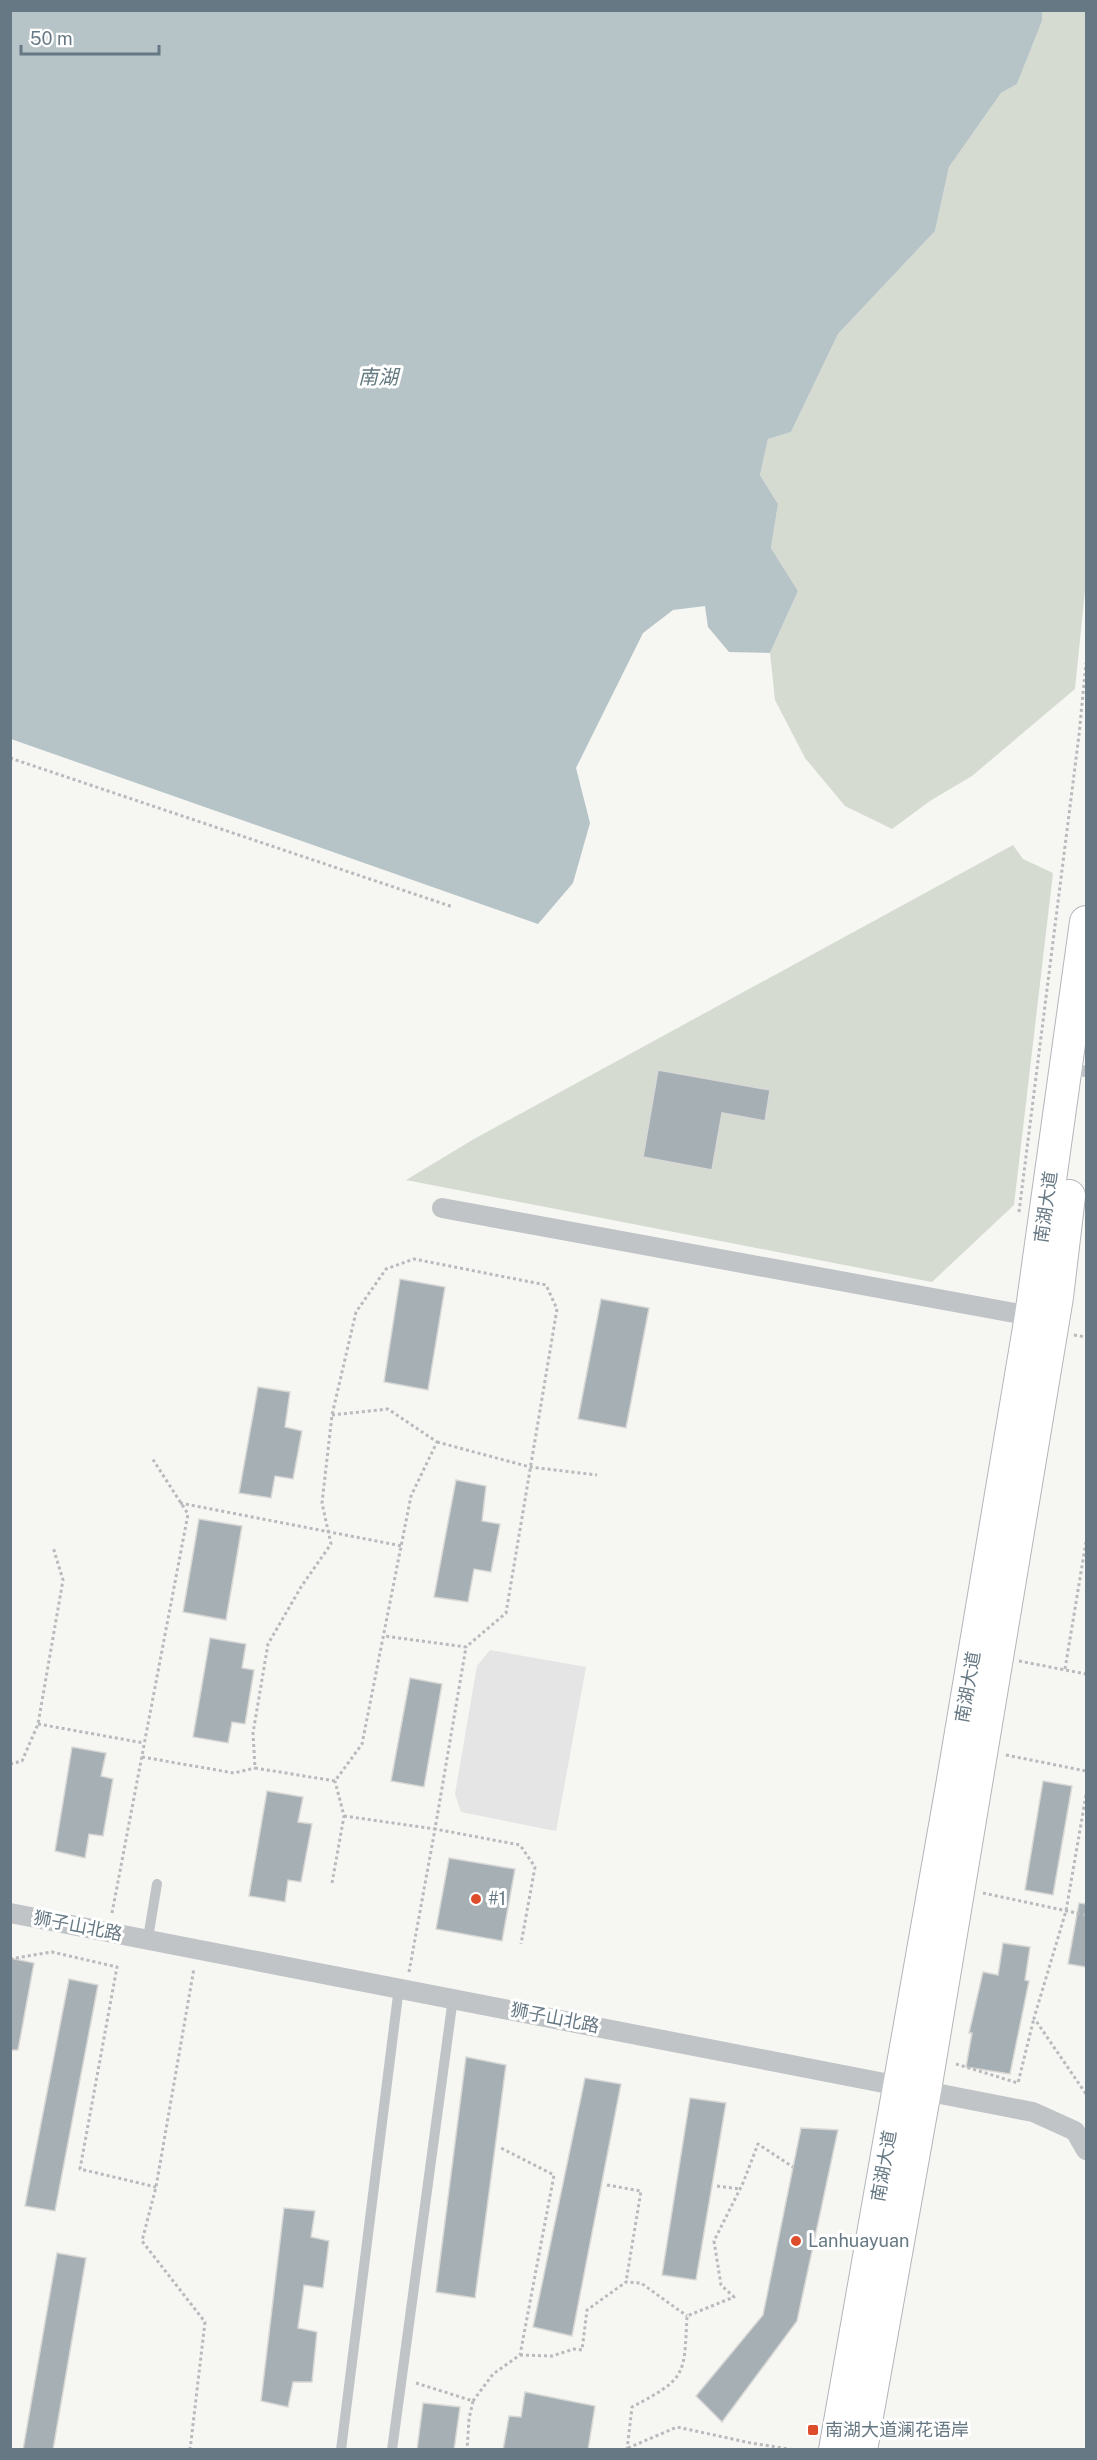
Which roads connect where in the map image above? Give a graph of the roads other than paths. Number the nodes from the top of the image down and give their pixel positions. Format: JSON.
{"nodes":[{"id":1,"x":1086,"y":922,"type":"edge"},
{"id":2,"x":1086,"y":1064,"type":"edge"},
{"id":3,"x":442,"y":1208,"type":"dead end"},
{"id":4,"x":1031,"y":1316,"type":"junction"},
{"id":5,"x":158,"y":1884,"type":"dead end"},
{"id":6,"x":10,"y":1913,"type":"edge"},
{"id":7,"x":148,"y":1938,"type":"junction"},
{"id":8,"x":403,"y":1988,"type":"junction"},
{"id":9,"x":453,"y":1998,"type":"junction"},
{"id":10,"x":912,"y":2087,"type":"junction"},
{"id":11,"x":1086,"y":2150,"type":"edge"},
{"id":12,"x":341,"y":2450,"type":"edge"},
{"id":13,"x":392,"y":2450,"type":"edge"},
{"id":14,"x":834,"y":2450,"type":"edge"},
{"id":15,"x":861,"y":2450,"type":"edge"}],
"edges":[{"from":1,"to":4,"type":"main road","name":"南湖大道"},
{"from":2,"to":10,"type":"main road","name":"南湖大道"},
{"from":3,"to":4,"type":"street"},
{"from":4,"to":10,"type":"main road","name":"南湖大道"},
{"from":5,"to":7,"type":"lane"},
{"from":6,"to":7,"type":"street","name":"狮子山北路"},
{"from":7,"to":8,"type":"street","name":"狮子山北路"},
{"from":8,"to":9,"type":"street","name":"狮子山北路"},
{"from":8,"to":12,"type":"lane"},
{"from":9,"to":10,"type":"street","name":"狮子山北路"},
{"from":9,"to":13,"type":"lane"},
{"from":10,"to":11,"type":"street","name":"狮子山北路"},
{"from":10,"to":14,"type":"main road","name":"南湖大道"},
{"from":10,"to":15,"type":"main road","name":"南湖大道"}]}
